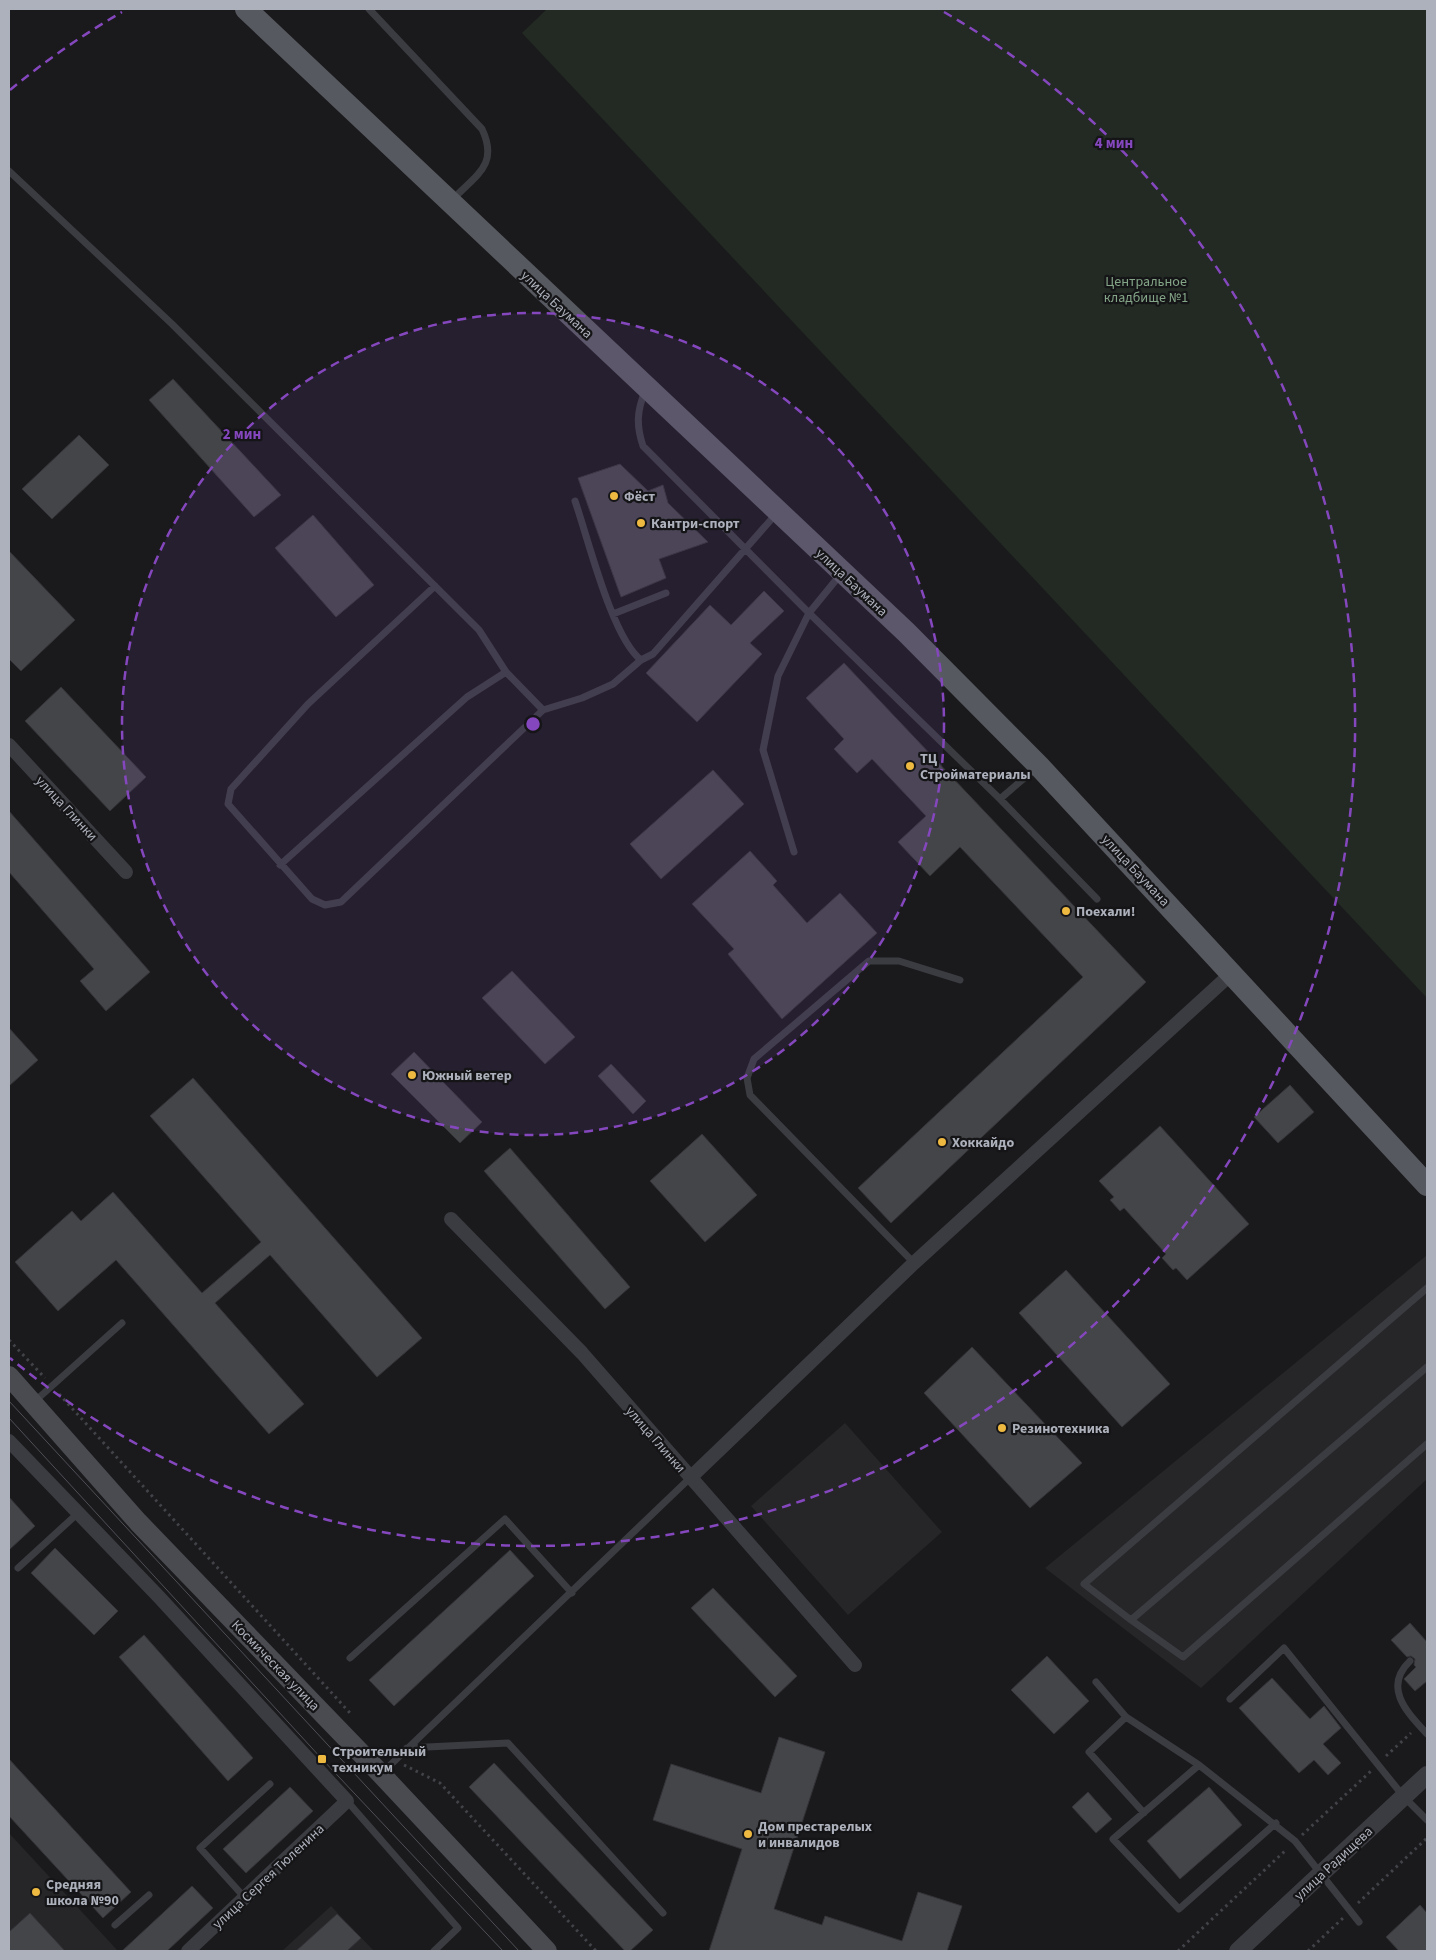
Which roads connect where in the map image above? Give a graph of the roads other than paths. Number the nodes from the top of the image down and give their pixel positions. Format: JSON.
{"nodes":[{"id":1,"x":370,"y":9,"type":"edge"},
{"id":2,"x":255,"y":14,"type":"edge"},
{"id":3,"x":9,"y":171,"type":"edge"},
{"id":4,"x":450,"y":202,"type":"junction"},
{"id":5,"x":646,"y":388,"type":"junction"},
{"id":6,"x":576,"y":501,"type":"dead end"},
{"id":7,"x":778,"y":512,"type":"junction"},
{"id":8,"x":746,"y":550,"type":"junction"},
{"id":9,"x":842,"y":572,"type":"junction"},
{"id":10,"x":436,"y":586,"type":"junction"},
{"id":11,"x":666,"y":593,"type":"dead end"},
{"id":12,"x":613,"y":614,"type":"junction"},
{"id":13,"x":809,"y":614,"type":"junction"},
{"id":14,"x":640,"y":660,"type":"junction"},
{"id":15,"x":506,"y":672,"type":"junction"},
{"id":16,"x":542,"y":710,"type":"junction"},
{"id":17,"x":9,"y":745,"type":"edge"},
{"id":18,"x":1039,"y":766,"type":"junction"},
{"id":19,"x":1000,"y":799,"type":"junction"},
{"id":20,"x":794,"y":852,"type":"dead end"},
{"id":21,"x":280,"y":865,"type":"junction"},
{"id":22,"x":126,"y":872,"type":"dead end"},
{"id":23,"x":1097,"y":898,"type":"dead end"},
{"id":24,"x":1232,"y":973,"type":"junction"},
{"id":25,"x":960,"y":980,"type":"dead end"},
{"id":26,"x":1427,"y":1185,"type":"edge"},
{"id":27,"x":451,"y":1219,"type":"dead end"},
{"id":28,"x":914,"y":1263,"type":"junction"},
{"id":29,"x":1427,"y":1288,"type":"edge"},
{"id":30,"x":122,"y":1322,"type":"dead end"},
{"id":31,"x":1427,"y":1367,"type":"edge"},
{"id":32,"x":9,"y":1376,"type":"edge"},
{"id":33,"x":34,"y":1403,"type":"junction"},
{"id":34,"x":9,"y":1441,"type":"edge"},
{"id":35,"x":1427,"y":1444,"type":"edge"},
{"id":36,"x":690,"y":1478,"type":"junction"},
{"id":37,"x":78,"y":1514,"type":"junction"},
{"id":38,"x":18,"y":1568,"type":"dead end"},
{"id":39,"x":572,"y":1593,"type":"junction"},
{"id":40,"x":1131,"y":1620,"type":"junction"},
{"id":41,"x":350,"y":1658,"type":"dead end"},
{"id":42,"x":1410,"y":1661,"type":"dead end"},
{"id":43,"x":855,"y":1665,"type":"dead end"},
{"id":44,"x":1096,"y":1682,"type":"dead end"},
{"id":45,"x":1230,"y":1699,"type":"dead end"},
{"id":46,"x":1126,"y":1717,"type":"junction"},
{"id":47,"x":1427,"y":1734,"type":"edge"},
{"id":48,"x":407,"y":1748,"type":"junction"},
{"id":49,"x":1199,"y":1764,"type":"junction"},
{"id":50,"x":387,"y":1767,"type":"junction"},
{"id":51,"x":1427,"y":1775,"type":"edge"},
{"id":52,"x":270,"y":1784,"type":"dead end"},
{"id":53,"x":1404,"y":1797,"type":"junction"},
{"id":54,"x":347,"y":1801,"type":"junction"},
{"id":55,"x":1144,"y":1812,"type":"junction"},
{"id":56,"x":1427,"y":1820,"type":"edge"},
{"id":57,"x":1276,"y":1823,"type":"junction"},
{"id":58,"x":1322,"y":1873,"type":"junction"},
{"id":59,"x":149,"y":1895,"type":"dead end"},
{"id":60,"x":245,"y":1898,"type":"junction"},
{"id":61,"x":663,"y":1914,"type":"dead end"},
{"id":62,"x":1360,"y":1922,"type":"dead end"},
{"id":63,"x":115,"y":1926,"type":"dead end"},
{"id":64,"x":188,"y":1951,"type":"edge"},
{"id":65,"x":434,"y":1951,"type":"edge"},
{"id":66,"x":547,"y":1951,"type":"edge"},
{"id":67,"x":1238,"y":1951,"type":"edge"}],
"edges":[{"from":1,"to":4,"type":"lane"},
{"from":2,"to":4,"type":"main road","name":"улица Баумана"},
{"from":3,"to":10,"type":"lane"},
{"from":4,"to":5,"type":"main road","name":"улица Баумана"},
{"from":5,"to":7,"type":"main road","name":"улица Баумана"},
{"from":5,"to":8,"type":"lane"},
{"from":6,"to":12,"type":"lane"},
{"from":7,"to":8,"type":"lane"},
{"from":7,"to":9,"type":"main road","name":"улица Баумана"},
{"from":8,"to":13,"type":"lane"},
{"from":8,"to":14,"type":"lane"},
{"from":9,"to":13,"type":"lane"},
{"from":9,"to":18,"type":"main road","name":"улица Баумана"},
{"from":10,"to":15,"type":"lane"},
{"from":10,"to":21,"type":"lane"},
{"from":11,"to":12,"type":"lane"},
{"from":12,"to":14,"type":"lane"},
{"from":13,"to":19,"type":"lane"},
{"from":13,"to":20,"type":"lane"},
{"from":14,"to":16,"type":"lane"},
{"from":15,"to":16,"type":"lane"},
{"from":15,"to":21,"type":"lane"},
{"from":16,"to":21,"type":"lane"},
{"from":17,"to":22,"type":"street","name":"улица Глинки"},
{"from":18,"to":19,"type":"lane"},
{"from":18,"to":24,"type":"main road","name":"улица Баумана"},
{"from":19,"to":23,"type":"lane"},
{"from":24,"to":26,"type":"main road","name":"улица Баумана"},
{"from":24,"to":28,"type":"street"},
{"from":25,"to":28,"type":"lane"},
{"from":27,"to":36,"type":"street","name":"улица Глинки"},
{"from":28,"to":36,"type":"street"},
{"from":29,"to":40,"type":"lane"},
{"from":30,"to":33,"type":"lane"},
{"from":31,"to":40,"type":"lane"},
{"from":32,"to":33,"type":"main road","name":"Космическая улица"},
{"from":33,"to":50,"type":"main road","name":"Космическая улица"},
{"from":34,"to":37,"type":"street"},
{"from":35,"to":40,"type":"lane"},
{"from":36,"to":39,"type":"lane"},
{"from":36,"to":43,"type":"street","name":"улица Глинки"},
{"from":37,"to":38,"type":"lane"},
{"from":37,"to":54,"type":"street"},
{"from":39,"to":41,"type":"lane"},
{"from":39,"to":48,"type":"lane"},
{"from":42,"to":47,"type":"lane"},
{"from":44,"to":46,"type":"lane"},
{"from":45,"to":53,"type":"lane"},
{"from":46,"to":49,"type":"lane"},
{"from":46,"to":55,"type":"lane"},
{"from":48,"to":50,"type":"lane"},
{"from":48,"to":61,"type":"lane"},
{"from":49,"to":55,"type":"lane"},
{"from":49,"to":57,"type":"lane"},
{"from":50,"to":66,"type":"main road","name":"Космическая улица"},
{"from":51,"to":53,"type":"street","name":"улица Радищева"},
{"from":52,"to":60,"type":"lane"},
{"from":53,"to":56,"type":"lane"},
{"from":53,"to":58,"type":"street","name":"улица Радищева"},
{"from":54,"to":60,"type":"street","name":"улица Сергея Тюленина"},
{"from":54,"to":65,"type":"lane"},
{"from":55,"to":57,"type":"lane"},
{"from":57,"to":58,"type":"lane"},
{"from":58,"to":62,"type":"lane"},
{"from":58,"to":67,"type":"street","name":"улица Радищева"},
{"from":59,"to":63,"type":"lane"},
{"from":60,"to":64,"type":"street","name":"улица Сергея Тюленина"}]}
